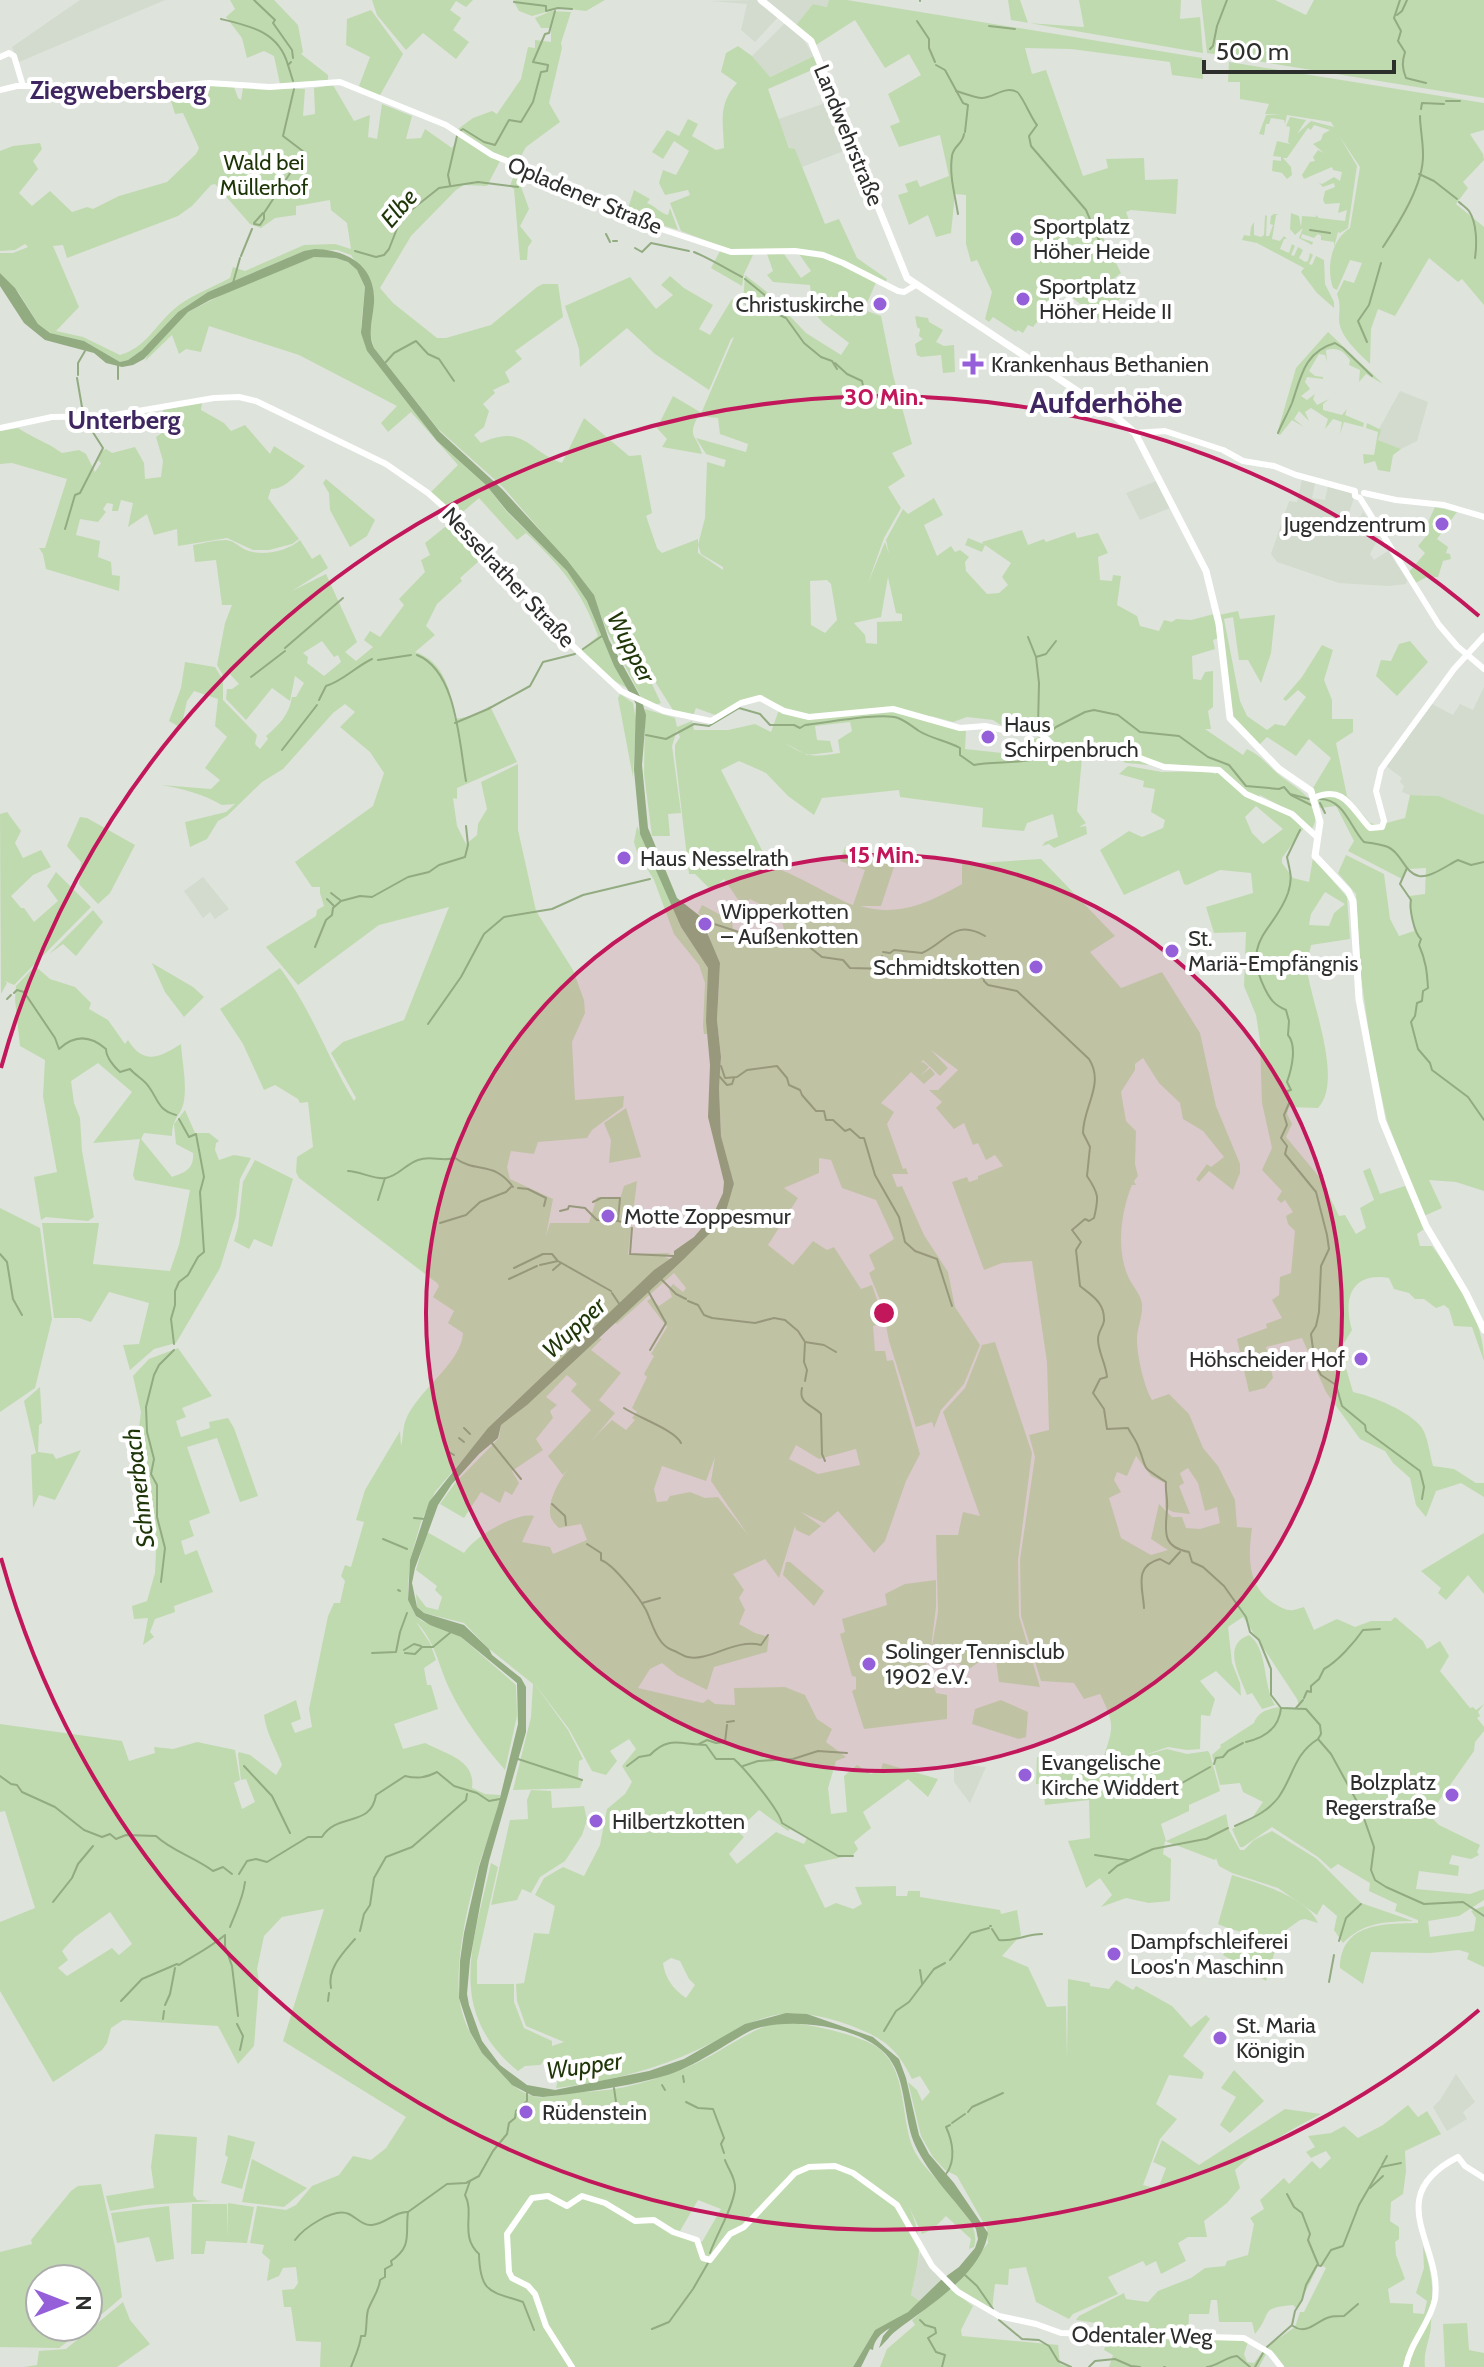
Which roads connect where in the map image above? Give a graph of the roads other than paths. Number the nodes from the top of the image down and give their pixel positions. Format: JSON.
{"nodes":[{"id":1,"x":761,"y":0,"type":"edge"},
{"id":2,"x":0,"y":57,"type":"edge"},
{"id":3,"x":20,"y":71,"type":"junction"},
{"id":4,"x":23,"y":86,"type":"junction"},
{"id":5,"x":13,"y":87,"type":"junction"},
{"id":6,"x":47,"y":88,"type":"junction"},
{"id":7,"x":0,"y":90,"type":"edge"},
{"id":8,"x":916,"y":285,"type":"junction"},
{"id":9,"x":0,"y":428,"type":"edge"},
{"id":10,"x":1135,"y":433,"type":"junction"},
{"id":11,"x":1362,"y":496,"type":"junction"},
{"id":12,"x":1484,"y":517,"type":"edge"},
{"id":13,"x":1484,"y":636,"type":"edge"},
{"id":14,"x":1467,"y":655,"type":"junction"},
{"id":15,"x":1484,"y":669,"type":"edge"},
{"id":16,"x":1314,"y":798,"type":"junction"},
{"id":17,"x":1320,"y":822,"type":"junction"},
{"id":18,"x":1308,"y":831,"type":"junction"},
{"id":19,"x":1318,"y":838,"type":"junction"},
{"id":20,"x":1484,"y":1330,"type":"edge"},
{"id":21,"x":1484,"y":2178,"type":"edge"},
{"id":22,"x":572,"y":2367,"type":"edge"},
{"id":23,"x":1281,"y":2367,"type":"edge"},
{"id":24,"x":1406,"y":2367,"type":"edge"}],
"edges":[{"from":1,"to":8,"type":"main road","name":"Landwehrstraße"},
{"from":2,"to":3,"type":"main road"},
{"from":3,"to":4,"type":"main road"},
{"from":3,"to":5,"type":"main road"},
{"from":3,"to":6,"type":"main road"},
{"from":4,"to":5,"type":"main road"},
{"from":4,"to":6,"type":"main road"},
{"from":5,"to":7,"type":"main road"},
{"from":6,"to":8,"type":"main road","name":"Opladener Straße"},
{"from":8,"to":10,"type":"main road"},
{"from":9,"to":18,"type":"main road","name":"Nesselrather Straße"},
{"from":10,"to":11,"type":"main road"},
{"from":10,"to":16,"type":"main road"},
{"from":11,"to":12,"type":"main road"},
{"from":11,"to":14,"type":"main road"},
{"from":13,"to":14,"type":"main road"},
{"from":14,"to":15,"type":"main road"},
{"from":14,"to":16,"type":"main road"},
{"from":16,"to":17,"type":"main road"},
{"from":17,"to":18,"type":"main road"},
{"from":17,"to":19,"type":"main road"},
{"from":18,"to":19,"type":"main road"},
{"from":19,"to":20,"type":"main road"},
{"from":21,"to":24,"type":"main road"},
{"from":22,"to":23,"type":"main road","name":"Odentaler Weg"}]}
